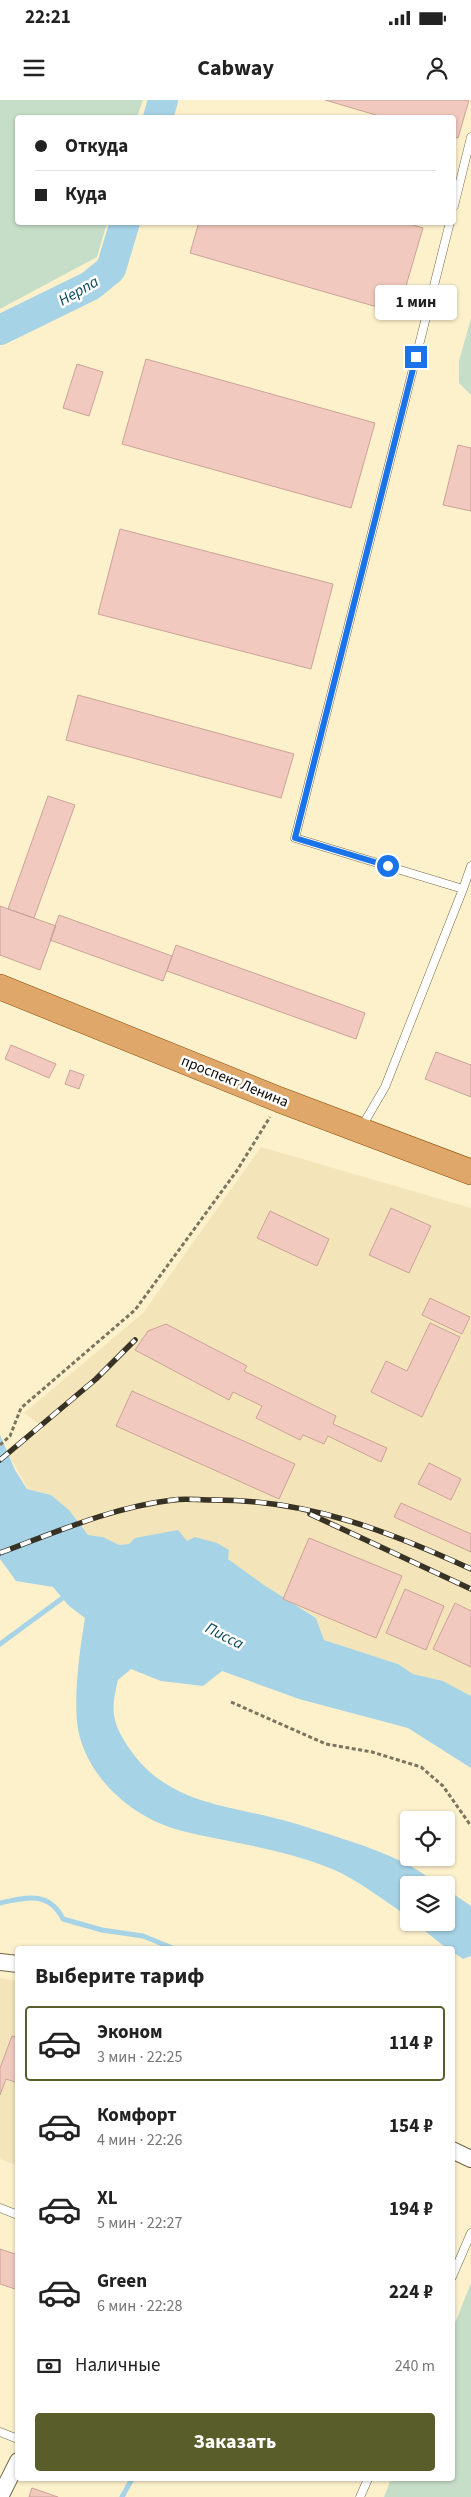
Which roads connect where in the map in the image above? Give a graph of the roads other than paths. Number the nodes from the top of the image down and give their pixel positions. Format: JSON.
{"nodes":[{"id":1,"x":471,"y":137,"type":"edge"},
{"id":2,"x":456,"y":198,"type":"edge"},
{"id":3,"x":449,"y":225,"type":"edge"},
{"id":4,"x":471,"y":866,"type":"edge"},
{"id":5,"x":463,"y":889,"type":"junction"},
{"id":6,"x":0,"y":987,"type":"edge"},
{"id":7,"x":359,"y":1131,"type":"junction"},
{"id":8,"x":471,"y":1172,"type":"edge"},
{"id":9,"x":0,"y":1962,"type":"edge"},
{"id":10,"x":15,"y":1964,"type":"edge"},
{"id":11,"x":455,"y":2151,"type":"edge"},
{"id":12,"x":471,"y":2159,"type":"edge"},
{"id":13,"x":0,"y":2208,"type":"edge"},
{"id":14,"x":15,"y":2214,"type":"edge"},
{"id":15,"x":471,"y":2233,"type":"edge"},
{"id":16,"x":455,"y":2270,"type":"edge"},
{"id":17,"x":0,"y":2432,"type":"edge"},
{"id":18,"x":15,"y":2438,"type":"edge"},
{"id":19,"x":15,"y":2467,"type":"edge"},
{"id":20,"x":367,"y":2481,"type":"edge"},
{"id":21,"x":0,"y":2497,"type":"edge"},
{"id":22,"x":360,"y":2497,"type":"edge"}],
"edges":[{"from":1,"to":2,"type":"lane"},
{"from":3,"to":5,"type":"lane"},
{"from":4,"to":5,"type":"lane"},
{"from":5,"to":7,"type":"lane"},
{"from":6,"to":7,"type":"main road","name":"проспект Ленина"},
{"from":7,"to":8,"type":"main road","name":"проспект Ленина"},
{"from":9,"to":10,"type":"street"},
{"from":11,"to":12,"type":"street"},
{"from":13,"to":14,"type":"lane"},
{"from":15,"to":16,"type":"lane"},
{"from":17,"to":18,"type":"lane"},
{"from":19,"to":21,"type":"street"},
{"from":20,"to":22,"type":"lane"}]}
